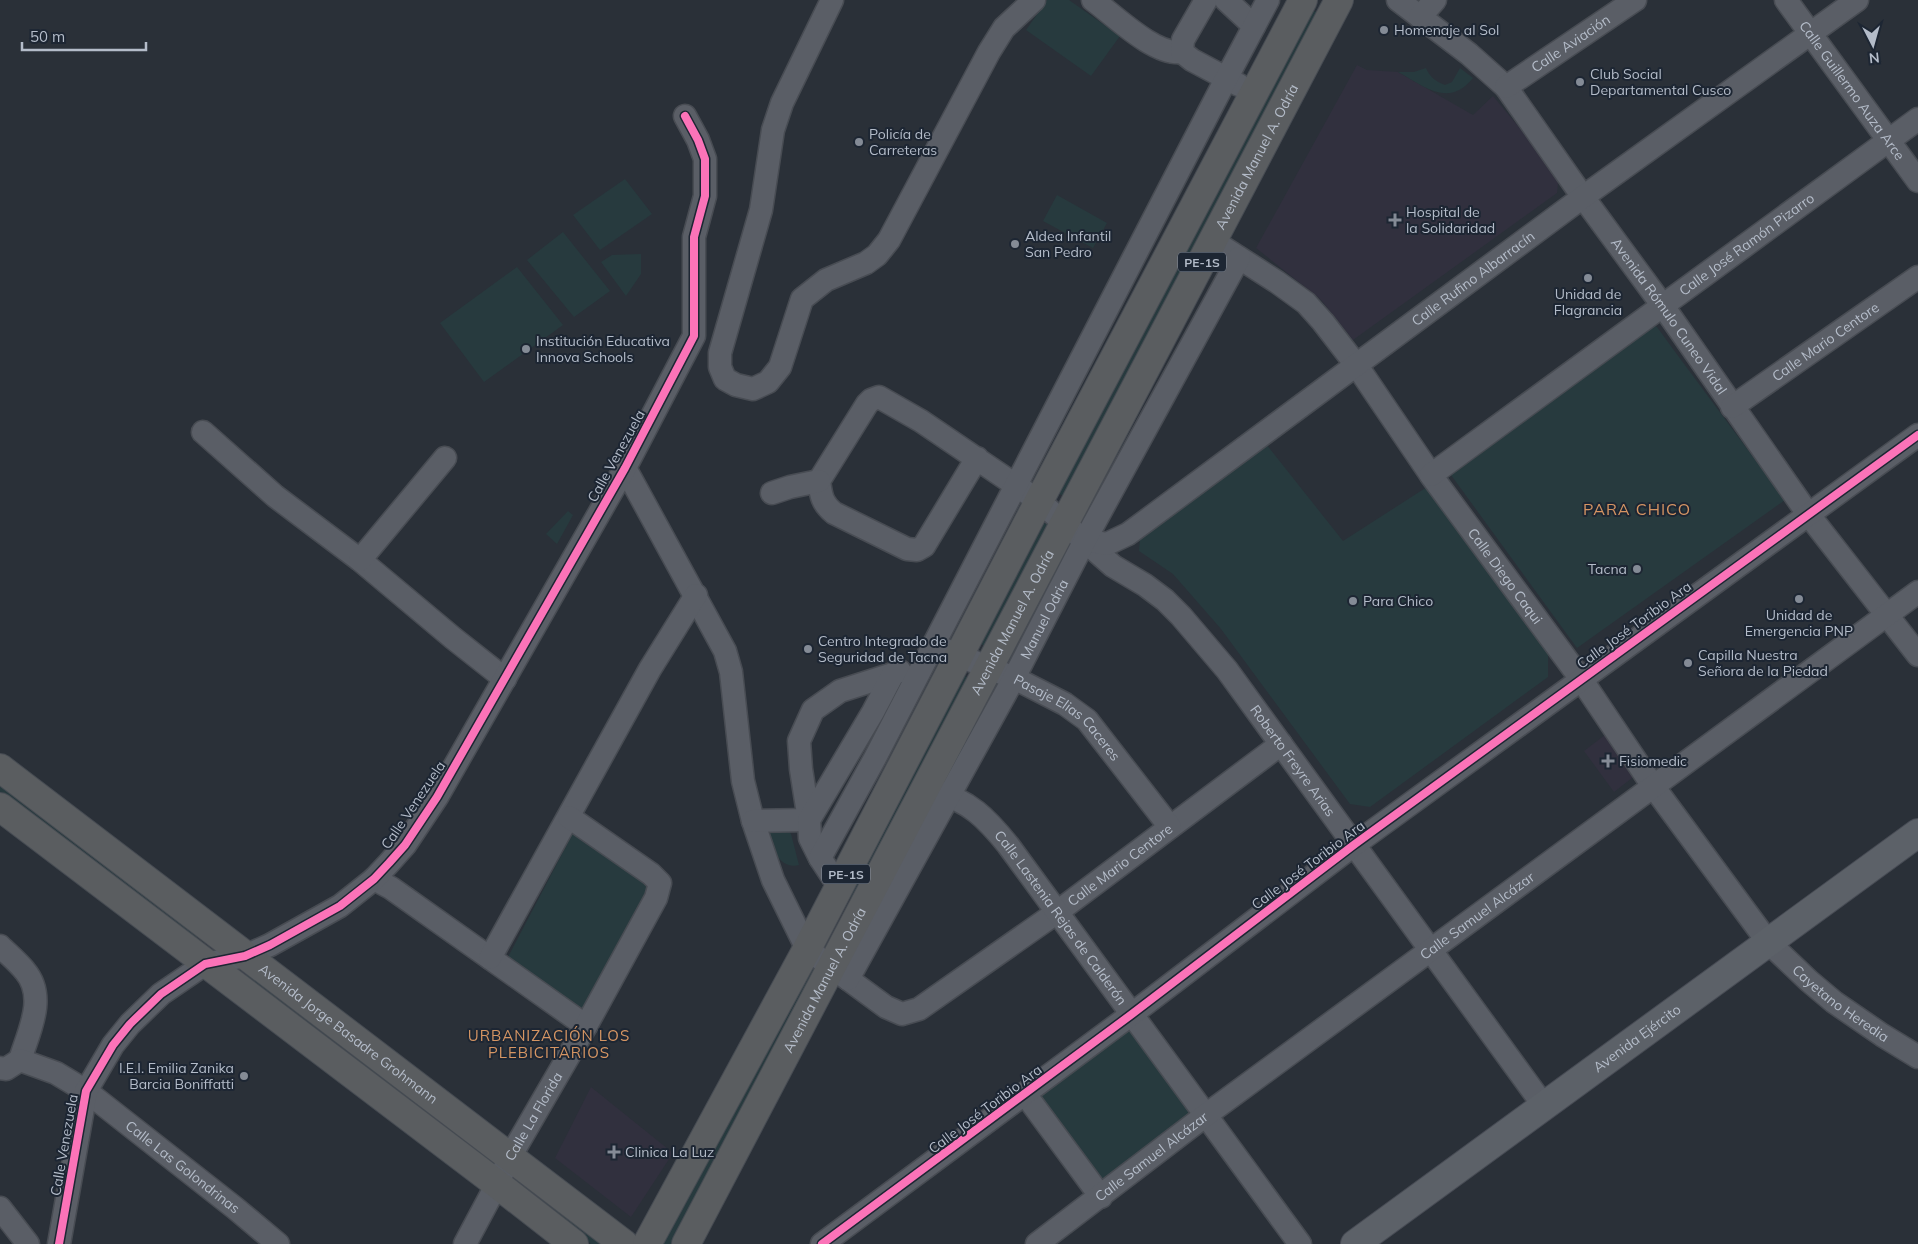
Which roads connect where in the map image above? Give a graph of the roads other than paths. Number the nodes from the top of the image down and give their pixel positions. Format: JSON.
{"nodes":[{"id":1,"x":832,"y":0,"type":"edge"},
{"id":2,"x":1093,"y":0,"type":"edge"},
{"id":3,"x":1206,"y":0,"type":"edge"},
{"id":4,"x":1226,"y":0,"type":"edge"},
{"id":5,"x":1268,"y":0,"type":"edge"},
{"id":6,"x":1303,"y":0,"type":"edge"},
{"id":7,"x":1339,"y":0,"type":"edge"},
{"id":8,"x":1398,"y":0,"type":"edge"},
{"id":9,"x":1636,"y":0,"type":"edge"},
{"id":10,"x":1786,"y":0,"type":"edge"},
{"id":11,"x":1857,"y":0,"type":"edge"},
{"id":12,"x":1028,"y":3,"type":"edge"},
{"id":13,"x":1427,"y":8,"type":"edge"},
{"id":14,"x":1254,"y":26,"type":"junction"},
{"id":15,"x":1809,"y":33,"type":"junction"},
{"id":16,"x":1182,"y":52,"type":"junction"},
{"id":17,"x":1226,"y":79,"type":"junction"},
{"id":18,"x":1506,"y":87,"type":"junction"},
{"id":19,"x":1254,"y":93,"type":"junction"},
{"id":20,"x":685,"y":116,"type":"dead end"},
{"id":21,"x":1918,"y":119,"type":"edge"},
{"id":22,"x":1889,"y":140,"type":"junction"},
{"id":23,"x":1918,"y":181,"type":"edge"},
{"id":24,"x":1583,"y":197,"type":"junction"},
{"id":25,"x":1213,"y":241,"type":"junction"},
{"id":26,"x":1239,"y":258,"type":"junction"},
{"id":27,"x":1918,"y":277,"type":"edge"},
{"id":28,"x":1663,"y":306,"type":"junction"},
{"id":29,"x":1357,"y":366,"type":"junction"},
{"id":30,"x":1732,"y":407,"type":"junction"},
{"id":31,"x":202,"y":432,"type":"dead end"},
{"id":32,"x":1918,"y":435,"type":"edge"},
{"id":33,"x":445,"y":458,"type":"dead end"},
{"id":34,"x":977,"y":458,"type":"junction"},
{"id":35,"x":625,"y":468,"type":"junction"},
{"id":36,"x":1431,"y":475,"type":"junction"},
{"id":37,"x":819,"y":481,"type":"junction"},
{"id":38,"x":1016,"y":484,"type":"junction"},
{"id":39,"x":772,"y":493,"type":"dead end"},
{"id":40,"x":1039,"y":501,"type":"junction"},
{"id":41,"x":1808,"y":514,"type":"junction"},
{"id":42,"x":1064,"y":523,"type":"junction"},
{"id":43,"x":1085,"y":540,"type":"junction"},
{"id":44,"x":360,"y":560,"type":"junction"},
{"id":45,"x":1918,"y":592,"type":"edge"},
{"id":46,"x":696,"y":595,"type":"junction"},
{"id":47,"x":1886,"y":614,"type":"junction"},
{"id":48,"x":933,"y":645,"type":"junction"},
{"id":49,"x":959,"y":655,"type":"junction"},
{"id":50,"x":1918,"y":655,"type":"edge"},
{"id":51,"x":923,"y":664,"type":"junction"},
{"id":52,"x":989,"y":668,"type":"junction"},
{"id":53,"x":893,"y":674,"type":"junction"},
{"id":54,"x":1014,"y":678,"type":"junction"},
{"id":55,"x":505,"y":679,"type":"junction"},
{"id":56,"x":1581,"y":679,"type":"junction"},
{"id":57,"x":1282,"y":744,"type":"junction"},
{"id":58,"x":0,"y":768,"type":"edge"},
{"id":59,"x":1653,"y":786,"type":"junction"},
{"id":60,"x":937,"y":793,"type":"junction"},
{"id":61,"x":0,"y":807,"type":"edge"},
{"id":62,"x":569,"y":817,"type":"junction"},
{"id":63,"x":809,"y":820,"type":"junction"},
{"id":64,"x":753,"y":821,"type":"junction"},
{"id":65,"x":1170,"y":827,"type":"junction"},
{"id":66,"x":1918,"y":833,"type":"edge"},
{"id":67,"x":1355,"y":844,"type":"junction"},
{"id":68,"x":820,"y":858,"type":"junction"},
{"id":69,"x":374,"y":879,"type":"junction"},
{"id":70,"x":839,"y":887,"type":"junction"},
{"id":71,"x":1056,"y":913,"type":"junction"},
{"id":72,"x":1768,"y":942,"type":"junction"},
{"id":73,"x":0,"y":946,"type":"edge"},
{"id":74,"x":807,"y":949,"type":"junction"},
{"id":75,"x":1430,"y":949,"type":"junction"},
{"id":76,"x":245,"y":956,"type":"junction"},
{"id":77,"x":490,"y":958,"type":"junction"},
{"id":78,"x":205,"y":964,"type":"junction"},
{"id":79,"x":840,"y":973,"type":"junction"},
{"id":80,"x":1132,"y":1014,"type":"junction"},
{"id":81,"x":586,"y":1026,"type":"junction"},
{"id":82,"x":1918,"y":1057,"type":"edge"},
{"id":83,"x":10,"y":1064,"type":"edge"},
{"id":84,"x":86,"y":1091,"type":"junction"},
{"id":85,"x":1025,"y":1094,"type":"junction"},
{"id":86,"x":1544,"y":1106,"type":"junction"},
{"id":87,"x":1206,"y":1115,"type":"junction"},
{"id":88,"x":510,"y":1157,"type":"junction"},
{"id":89,"x":498,"y":1184,"type":"junction"},
{"id":90,"x":1100,"y":1197,"type":"junction"},
{"id":91,"x":0,"y":1208,"type":"edge"},
{"id":92,"x":64,"y":1241,"type":"edge"},
{"id":93,"x":824,"y":1243,"type":"edge"},
{"id":94,"x":28,"y":1244,"type":"edge"},
{"id":95,"x":278,"y":1244,"type":"edge"},
{"id":96,"x":465,"y":1244,"type":"edge"},
{"id":97,"x":574,"y":1244,"type":"edge"},
{"id":98,"x":624,"y":1244,"type":"edge"},
{"id":99,"x":647,"y":1244,"type":"edge"},
{"id":100,"x":686,"y":1244,"type":"edge"},
{"id":101,"x":1037,"y":1244,"type":"edge"},
{"id":102,"x":1300,"y":1244,"type":"edge"},
{"id":103,"x":1355,"y":1244,"type":"edge"}],
"edges":[{"from":1,"to":12,"type":"street"},
{"from":2,"to":16,"type":"street"},
{"from":3,"to":16,"type":"street"},
{"from":4,"to":14,"type":"street"},
{"from":5,"to":14,"type":"street"},
{"from":6,"to":19,"type":"highway","number":"PE-1S"},
{"from":7,"to":25,"type":"highway","name":"Avenida Manuel A. Odría","number":"PE-1S"},
{"from":8,"to":13,"type":"street","name":"Avenida Rómulo Cuneo Vidal"},
{"from":9,"to":18,"type":"street","name":"Calle Aviación"},
{"from":10,"to":15,"type":"street","name":"Calle Guillermo Auza Arce"},
{"from":11,"to":15,"type":"street","name":"Calle Rufino Albarracín"},
{"from":13,"to":18,"type":"street","name":"Avenida Rómulo Cuneo Vidal"},
{"from":14,"to":17,"type":"street"},
{"from":15,"to":22,"type":"street","name":"Calle Guillermo Auza Arce"},
{"from":15,"to":24,"type":"street","name":"Calle Rufino Albarracín"},
{"from":16,"to":17,"type":"street"},
{"from":17,"to":19,"type":"street"},
{"from":17,"to":38,"type":"street"},
{"from":18,"to":24,"type":"street","name":"Avenida Rómulo Cuneo Vidal"},
{"from":19,"to":40,"type":"highway","number":"PE-1S"},
{"from":20,"to":35,"type":"street","name":"Calle Venezuela"},
{"from":21,"to":22,"type":"street","name":"Calle José Ramón Pizarro"},
{"from":22,"to":23,"type":"street","name":"Calle Guillermo Auza Arce"},
{"from":22,"to":28,"type":"street","name":"Calle José Ramón Pizarro"},
{"from":24,"to":28,"type":"street","name":"Avenida Rómulo Cuneo Vidal"},
{"from":24,"to":29,"type":"street","name":"Calle Rufino Albarracín"},
{"from":25,"to":26,"type":"street","name":"Calle Diego Caqui"},
{"from":25,"to":42,"type":"highway","name":"Avenida Manuel A. Odría","number":"PE-1S"},
{"from":26,"to":29,"type":"street","name":"Calle Diego Caqui"},
{"from":26,"to":43,"type":"street","name":"Manuel Odria"},
{"from":27,"to":30,"type":"street","name":"Calle Mario Centore"},
{"from":28,"to":30,"type":"street","name":"Avenida Rómulo Cuneo Vidal"},
{"from":28,"to":36,"type":"street","name":"Calle José Ramón Pizarro"},
{"from":29,"to":36,"type":"street","name":"Calle Diego Caqui"},
{"from":29,"to":43,"type":"street","name":"Calle Rufino Albarracín"},
{"from":30,"to":41,"type":"street","name":"Avenida Rómulo Cuneo Vidal"},
{"from":31,"to":44,"type":"street"},
{"from":32,"to":41,"type":"street","name":"Calle José Toribio Ara"},
{"from":33,"to":44,"type":"street"},
{"from":34,"to":37,"type":"street","name":"Roberto Freyre Arias"},
{"from":34,"to":37,"type":"street"},
{"from":34,"to":38,"type":"street","name":"Roberto Freyre Arias"},
{"from":35,"to":46,"type":"street"},
{"from":35,"to":55,"type":"street","name":"Calle Venezuela"},
{"from":36,"to":56,"type":"street","name":"Calle Diego Caqui"},
{"from":37,"to":39,"type":"street"},
{"from":38,"to":40,"type":"street","name":"Roberto Freyre Arias"},
{"from":38,"to":48,"type":"street"},
{"from":40,"to":42,"type":"street","name":"Roberto Freyre Arias"},
{"from":40,"to":49,"type":"highway","number":"PE-1S"},
{"from":41,"to":47,"type":"street","name":"Avenida Rómulo Cuneo Vidal"},
{"from":41,"to":56,"type":"street","name":"Calle José Toribio Ara"},
{"from":42,"to":43,"type":"street","name":"Roberto Freyre Arias"},
{"from":42,"to":52,"type":"highway","name":"Avenida Manuel A. Odría","number":"PE-1S"},
{"from":43,"to":54,"type":"street","name":"Manuel Odria"},
{"from":43,"to":57,"type":"street","name":"Roberto Freyre Arias"},
{"from":44,"to":55,"type":"street"},
{"from":45,"to":47,"type":"street","name":"Calle Samuel Alcázar"},
{"from":46,"to":62,"type":"street"},
{"from":46,"to":64,"type":"street"},
{"from":47,"to":50,"type":"street","name":"Avenida Rómulo Cuneo Vidal"},
{"from":47,"to":59,"type":"street","name":"Calle Samuel Alcázar"},
{"from":48,"to":49,"type":"street","name":"Pasaje Elias Caceres"},
{"from":48,"to":51,"type":"street"},
{"from":49,"to":52,"type":"street","name":"Pasaje Elias Caceres"},
{"from":49,"to":70,"type":"highway","number":"PE-1S"},
{"from":51,"to":53,"type":"street"},
{"from":51,"to":68,"type":"street"},
{"from":52,"to":54,"type":"street","name":"Pasaje Elias Caceres"},
{"from":52,"to":60,"type":"highway","name":"Avenida Manuel A. Odría","number":"PE-1S"},
{"from":53,"to":63,"type":"street"},
{"from":53,"to":63,"type":"street"},
{"from":54,"to":60,"type":"street","name":"Manuel Odria"},
{"from":54,"to":65,"type":"street","name":"Pasaje Elias Caceres"},
{"from":55,"to":69,"type":"street","name":"Calle Venezuela"},
{"from":56,"to":59,"type":"street","name":"Calle Diego Caqui"},
{"from":56,"to":67,"type":"street","name":"Calle José Toribio Ara"},
{"from":57,"to":65,"type":"street","name":"Calle Mario Centore"},
{"from":57,"to":67,"type":"street","name":"Roberto Freyre Arias"},
{"from":58,"to":76,"type":"highway","name":"Avenida Jorge Basadre Grohmann"},
{"from":59,"to":72,"type":"street","name":"Calle Diego Caqui"},
{"from":59,"to":75,"type":"street","name":"Calle Samuel Alcázar"},
{"from":60,"to":71,"type":"street","name":"Calle Lastenia Rejas de Calderón"},
{"from":60,"to":79,"type":"highway","name":"Avenida Manuel A. Odría","number":"PE-1S"},
{"from":61,"to":78,"type":"highway"},
{"from":62,"to":77,"type":"street"},
{"from":62,"to":81,"type":"street","name":"Calle La Florida"},
{"from":63,"to":64,"type":"street"},
{"from":63,"to":68,"type":"street"},
{"from":64,"to":74,"type":"street"},
{"from":65,"to":71,"type":"street","name":"Calle Mario Centore"},
{"from":66,"to":72,"type":"main road","name":"Avenida Ejército"},
{"from":67,"to":75,"type":"street","name":"Roberto Freyre Arias"},
{"from":67,"to":80,"type":"street","name":"Calle José Toribio Ara"},
{"from":68,"to":70,"type":"street"},
{"from":69,"to":76,"type":"street","name":"Calle Venezuela"},
{"from":69,"to":77,"type":"street"},
{"from":70,"to":74,"type":"highway","number":"PE-1S"},
{"from":71,"to":79,"type":"street","name":"Calle Mario Centore"},
{"from":71,"to":80,"type":"street","name":"Calle Lastenia Rejas de Calderón"},
{"from":72,"to":82,"type":"street","name":"Cayetano Heredia"},
{"from":72,"to":86,"type":"main road","name":"Avenida Ejército"},
{"from":73,"to":83,"type":"street"},
{"from":74,"to":79,"type":"street","name":"Calle Mario Centore"},
{"from":74,"to":99,"type":"highway","number":"PE-1S"},
{"from":75,"to":86,"type":"street","name":"Roberto Freyre Arias"},
{"from":75,"to":87,"type":"street","name":"Calle Samuel Alcázar"},
{"from":76,"to":78,"type":"street","name":"Calle Venezuela"},
{"from":76,"to":88,"type":"highway","name":"Avenida Jorge Basadre Grohmann"},
{"from":77,"to":81,"type":"street"},
{"from":78,"to":84,"type":"street","name":"Calle Venezuela"},
{"from":78,"to":89,"type":"highway"},
{"from":79,"to":100,"type":"highway","name":"Avenida Manuel A. Odría","number":"PE-1S"},
{"from":80,"to":85,"type":"street","name":"Calle José Toribio Ara"},
{"from":80,"to":87,"type":"street","name":"Calle Lastenia Rejas de Calderón"},
{"from":81,"to":88,"type":"street","name":"Calle La Florida"},
{"from":83,"to":84,"type":"street","name":"Calle Las Golondrinas"},
{"from":84,"to":92,"type":"street","name":"Calle Venezuela"},
{"from":84,"to":95,"type":"street","name":"Calle Las Golondrinas"},
{"from":85,"to":90,"type":"street"},
{"from":85,"to":93,"type":"street","name":"Calle José Toribio Ara"},
{"from":86,"to":103,"type":"main road","name":"Avenida Ejército"},
{"from":87,"to":90,"type":"street","name":"Calle Samuel Alcázar"},
{"from":87,"to":102,"type":"street","name":"Calle Lastenia Rejas de Calderón"},
{"from":88,"to":89,"type":"street","name":"Calle La Florida"},
{"from":88,"to":98,"type":"highway","name":"Avenida Jorge Basadre Grohmann"},
{"from":89,"to":96,"type":"street","name":"Calle La Florida"},
{"from":89,"to":97,"type":"highway"},
{"from":90,"to":101,"type":"street","name":"Calle Samuel Alcázar"},
{"from":91,"to":94,"type":"street"}]}
